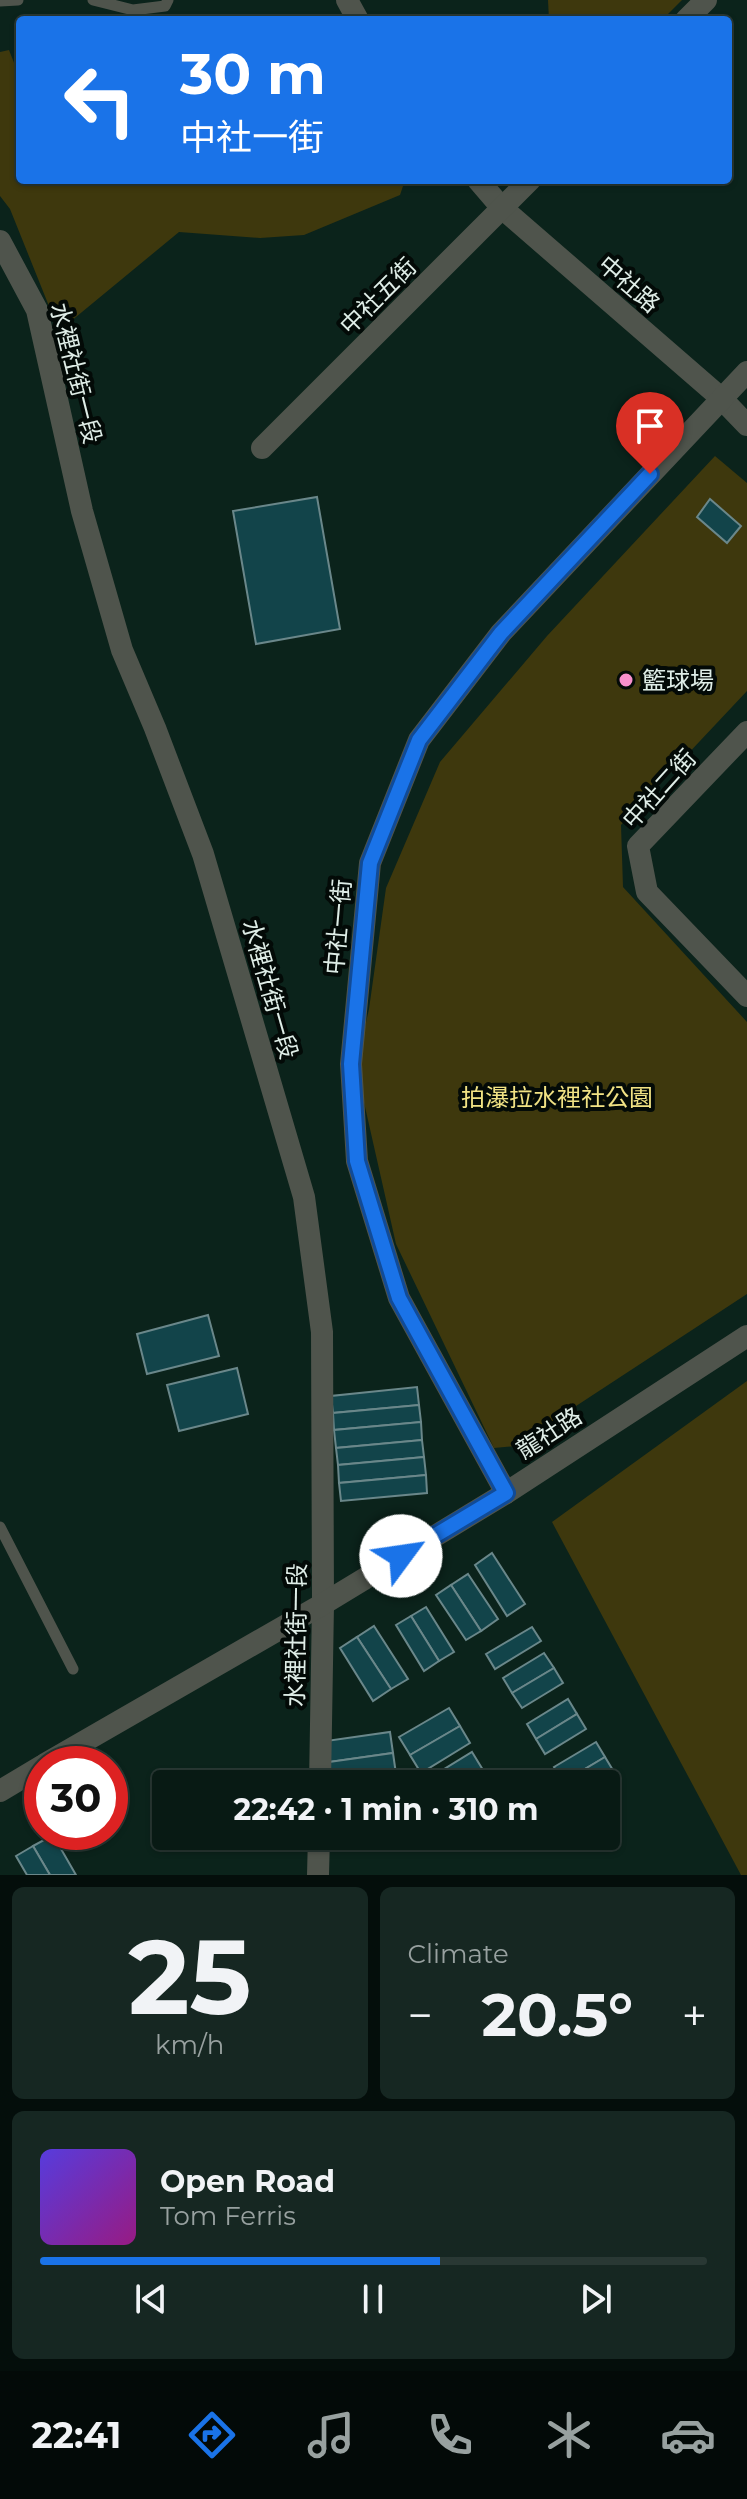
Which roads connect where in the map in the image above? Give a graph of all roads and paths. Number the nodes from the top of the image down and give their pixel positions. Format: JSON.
{"nodes":[{"id":1,"x":18,"y":0,"type":"edge"},
{"id":2,"x":93,"y":0,"type":"edge"},
{"id":3,"x":168,"y":0,"type":"edge"},
{"id":4,"x":706,"y":0,"type":"edge"},
{"id":5,"x":0,"y":1,"type":"edge"},
{"id":6,"x":690,"y":16,"type":"edge"},
{"id":7,"x":481,"y":184,"type":"edge"},
{"id":8,"x":526,"y":184,"type":"edge"},
{"id":9,"x":502,"y":208,"type":"junction"},
{"id":10,"x":0,"y":241,"type":"edge"},
{"id":11,"x":747,"y":372,"type":"edge"},
{"id":12,"x":721,"y":398,"type":"junction"},
{"id":13,"x":747,"y":425,"type":"edge"},
{"id":14,"x":262,"y":448,"type":"dead end"},
{"id":15,"x":747,"y":732,"type":"edge"},
{"id":16,"x":747,"y":996,"type":"edge"},
{"id":17,"x":747,"y":1336,"type":"edge"},
{"id":18,"x":506,"y":1493,"type":"junction"},
{"id":19,"x":0,"y":1527,"type":"edge"},
{"id":20,"x":323,"y":1604,"type":"junction"},
{"id":21,"x":73,"y":1669,"type":"dead end"},
{"id":22,"x":77,"y":1746,"type":"edge"},
{"id":23,"x":320,"y":1770,"type":"edge"},
{"id":24,"x":24,"y":1777,"type":"edge"},
{"id":25,"x":0,"y":1791,"type":"edge"},
{"id":26,"x":319,"y":1850,"type":"edge"},
{"id":27,"x":318,"y":1875,"type":"edge"}],
"edges":[{"from":1,"to":5,"type":"lane"},
{"from":2,"to":3,"type":"lane"},
{"from":4,"to":6,"type":"street"},
{"from":7,"to":9,"type":"street","name":"中社路"},
{"from":8,"to":9,"type":"street","name":"中社五街"},
{"from":9,"to":12,"type":"street","name":"中社路"},
{"from":9,"to":14,"type":"street","name":"中社五街"},
{"from":10,"to":20,"type":"street","name":"水裡社街一段"},
{"from":11,"to":12,"type":"street","name":"中社一街"},
{"from":12,"to":13,"type":"street","name":"中社路"},
{"from":12,"to":18,"type":"street","name":"中社一街"},
{"from":15,"to":16,"type":"street","name":"中社二街"},
{"from":17,"to":18,"type":"street","name":"龍社路"},
{"from":18,"to":20,"type":"street","name":"龍社路"},
{"from":19,"to":21,"type":"lane"},
{"from":20,"to":22,"type":"street","name":"龍社路"},
{"from":20,"to":23,"type":"street","name":"水裡社街一段"},
{"from":24,"to":25,"type":"street","name":"龍社路"},
{"from":26,"to":27,"type":"street"}]}
